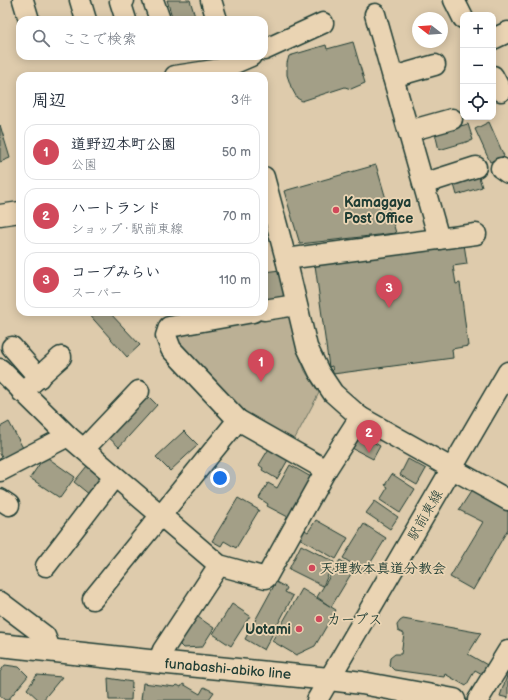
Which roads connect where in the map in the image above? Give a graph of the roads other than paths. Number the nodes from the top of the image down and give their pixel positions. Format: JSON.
{"nodes":[{"id":1,"x":22,"y":0,"type":"edge"},
{"id":2,"x":80,"y":0,"type":"edge"},
{"id":3,"x":124,"y":0,"type":"edge"},
{"id":4,"x":153,"y":0,"type":"edge"},
{"id":5,"x":454,"y":0,"type":"edge"},
{"id":6,"x":460,"y":12,"type":"edge"},
{"id":7,"x":375,"y":14,"type":"dead end"},
{"id":8,"x":28,"y":16,"type":"edge"},
{"id":9,"x":85,"y":16,"type":"edge"},
{"id":10,"x":125,"y":16,"type":"edge"},
{"id":11,"x":159,"y":16,"type":"edge"},
{"id":12,"x":323,"y":23,"type":"dead end"},
{"id":13,"x":508,"y":32,"type":"edge"},
{"id":14,"x":496,"y":38,"type":"edge"},
{"id":15,"x":268,"y":48,"type":"edge"},
{"id":16,"x":243,"y":60,"type":"edge"},
{"id":17,"x":435,"y":65,"type":"dead end"},
{"id":18,"x":231,"y":66,"type":"edge"},
{"id":19,"x":201,"y":72,"type":"edge"},
{"id":20,"x":393,"y":77,"type":"junction"},
{"id":21,"x":452,"y":119,"type":"dead end"},
{"id":22,"x":408,"y":131,"type":"junction"},
{"id":23,"x":476,"y":167,"type":"dead end"},
{"id":24,"x":424,"y":184,"type":"junction"},
{"id":25,"x":268,"y":194,"type":"edge"},
{"id":26,"x":476,"y":234,"type":"dead end"},
{"id":27,"x":439,"y":239,"type":"junction"},
{"id":28,"x":286,"y":259,"type":"junction"},
{"id":29,"x":296,"y":305,"type":"junction"},
{"id":30,"x":268,"y":309,"type":"edge"},
{"id":31,"x":231,"y":316,"type":"edge"},
{"id":32,"x":12,"y":347,"type":"dead end"},
{"id":33,"x":61,"y":357,"type":"dead end"},
{"id":34,"x":0,"y":369,"type":"edge"},
{"id":35,"x":508,"y":372,"type":"edge"},
{"id":36,"x":39,"y":378,"type":"junction"},
{"id":37,"x":139,"y":390,"type":"dead end"},
{"id":38,"x":22,"y":392,"type":"junction"},
{"id":39,"x":360,"y":417,"type":"junction"},
{"id":40,"x":238,"y":420,"type":"junction"},
{"id":41,"x":68,"y":436,"type":"junction"},
{"id":42,"x":84,"y":449,"type":"junction"},
{"id":43,"x":452,"y":469,"type":"junction"},
{"id":44,"x":326,"y":470,"type":"junction"},
{"id":45,"x":0,"y":471,"type":"edge"},
{"id":46,"x":114,"y":476,"type":"junction"},
{"id":47,"x":508,"y":500,"type":"edge"},
{"id":48,"x":160,"y":515,"type":"junction"},
{"id":49,"x":219,"y":565,"type":"junction"},
{"id":50,"x":46,"y":566,"type":"dead end"},
{"id":51,"x":92,"y":599,"type":"dead end"},
{"id":52,"x":0,"y":602,"type":"edge"},
{"id":53,"x":0,"y":645,"type":"edge"},
{"id":54,"x":51,"y":651,"type":"junction"},
{"id":55,"x":508,"y":651,"type":"edge"},
{"id":56,"x":158,"y":662,"type":"junction"},
{"id":57,"x":329,"y":679,"type":"junction"},
{"id":58,"x":317,"y":700,"type":"edge"},
{"id":59,"x":454,"y":700,"type":"edge"},
{"id":60,"x":478,"y":700,"type":"edge"}],
"edges":[{"from":1,"to":8,"type":"street"},
{"from":2,"to":9,"type":"street"},
{"from":3,"to":10,"type":"street"},
{"from":4,"to":11,"type":"street"},
{"from":5,"to":6,"type":"street"},
{"from":7,"to":20,"type":"street"},
{"from":12,"to":15,"type":"street"},
{"from":13,"to":14,"type":"street"},
{"from":16,"to":18,"type":"street"},
{"from":17,"to":20,"type":"street"},
{"from":18,"to":19,"type":"street"},
{"from":20,"to":22,"type":"street"},
{"from":21,"to":22,"type":"street"},
{"from":22,"to":24,"type":"street"},
{"from":23,"to":24,"type":"street"},
{"from":24,"to":27,"type":"street"},
{"from":25,"to":28,"type":"street"},
{"from":26,"to":27,"type":"street"},
{"from":27,"to":28,"type":"street"},
{"from":28,"to":29,"type":"street"},
{"from":29,"to":30,"type":"street"},
{"from":29,"to":39,"type":"street"},
{"from":31,"to":40,"type":"street"},
{"from":32,"to":36,"type":"street"},
{"from":33,"to":36,"type":"street"},
{"from":34,"to":38,"type":"street"},
{"from":35,"to":43,"type":"street","name":"駅前東線"},
{"from":36,"to":38,"type":"street"},
{"from":37,"to":42,"type":"street"},
{"from":38,"to":41,"type":"street"},
{"from":39,"to":43,"type":"street"},
{"from":39,"to":44,"type":"street"},
{"from":40,"to":44,"type":"street"},
{"from":40,"to":48,"type":"street"},
{"from":41,"to":42,"type":"street"},
{"from":41,"to":45,"type":"street"},
{"from":42,"to":46,"type":"street"},
{"from":43,"to":47,"type":"street"},
{"from":43,"to":57,"type":"street","name":"駅前東線"},
{"from":44,"to":49,"type":"street"},
{"from":46,"to":48,"type":"street"},
{"from":46,"to":50,"type":"street"},
{"from":48,"to":49,"type":"street"},
{"from":48,"to":51,"type":"street"},
{"from":49,"to":56,"type":"street"},
{"from":52,"to":54,"type":"street"},
{"from":53,"to":54,"type":"main road","name":"funabashi-abiko line"},
{"from":54,"to":56,"type":"main road","name":"funabashi-abiko line"},
{"from":55,"to":60,"type":"street"},
{"from":56,"to":57,"type":"main road","name":"funabashi-abiko line"},
{"from":57,"to":58,"type":"street","name":"駅前東線"},
{"from":57,"to":59,"type":"main road","name":"funabashi-abiko line"}]}
